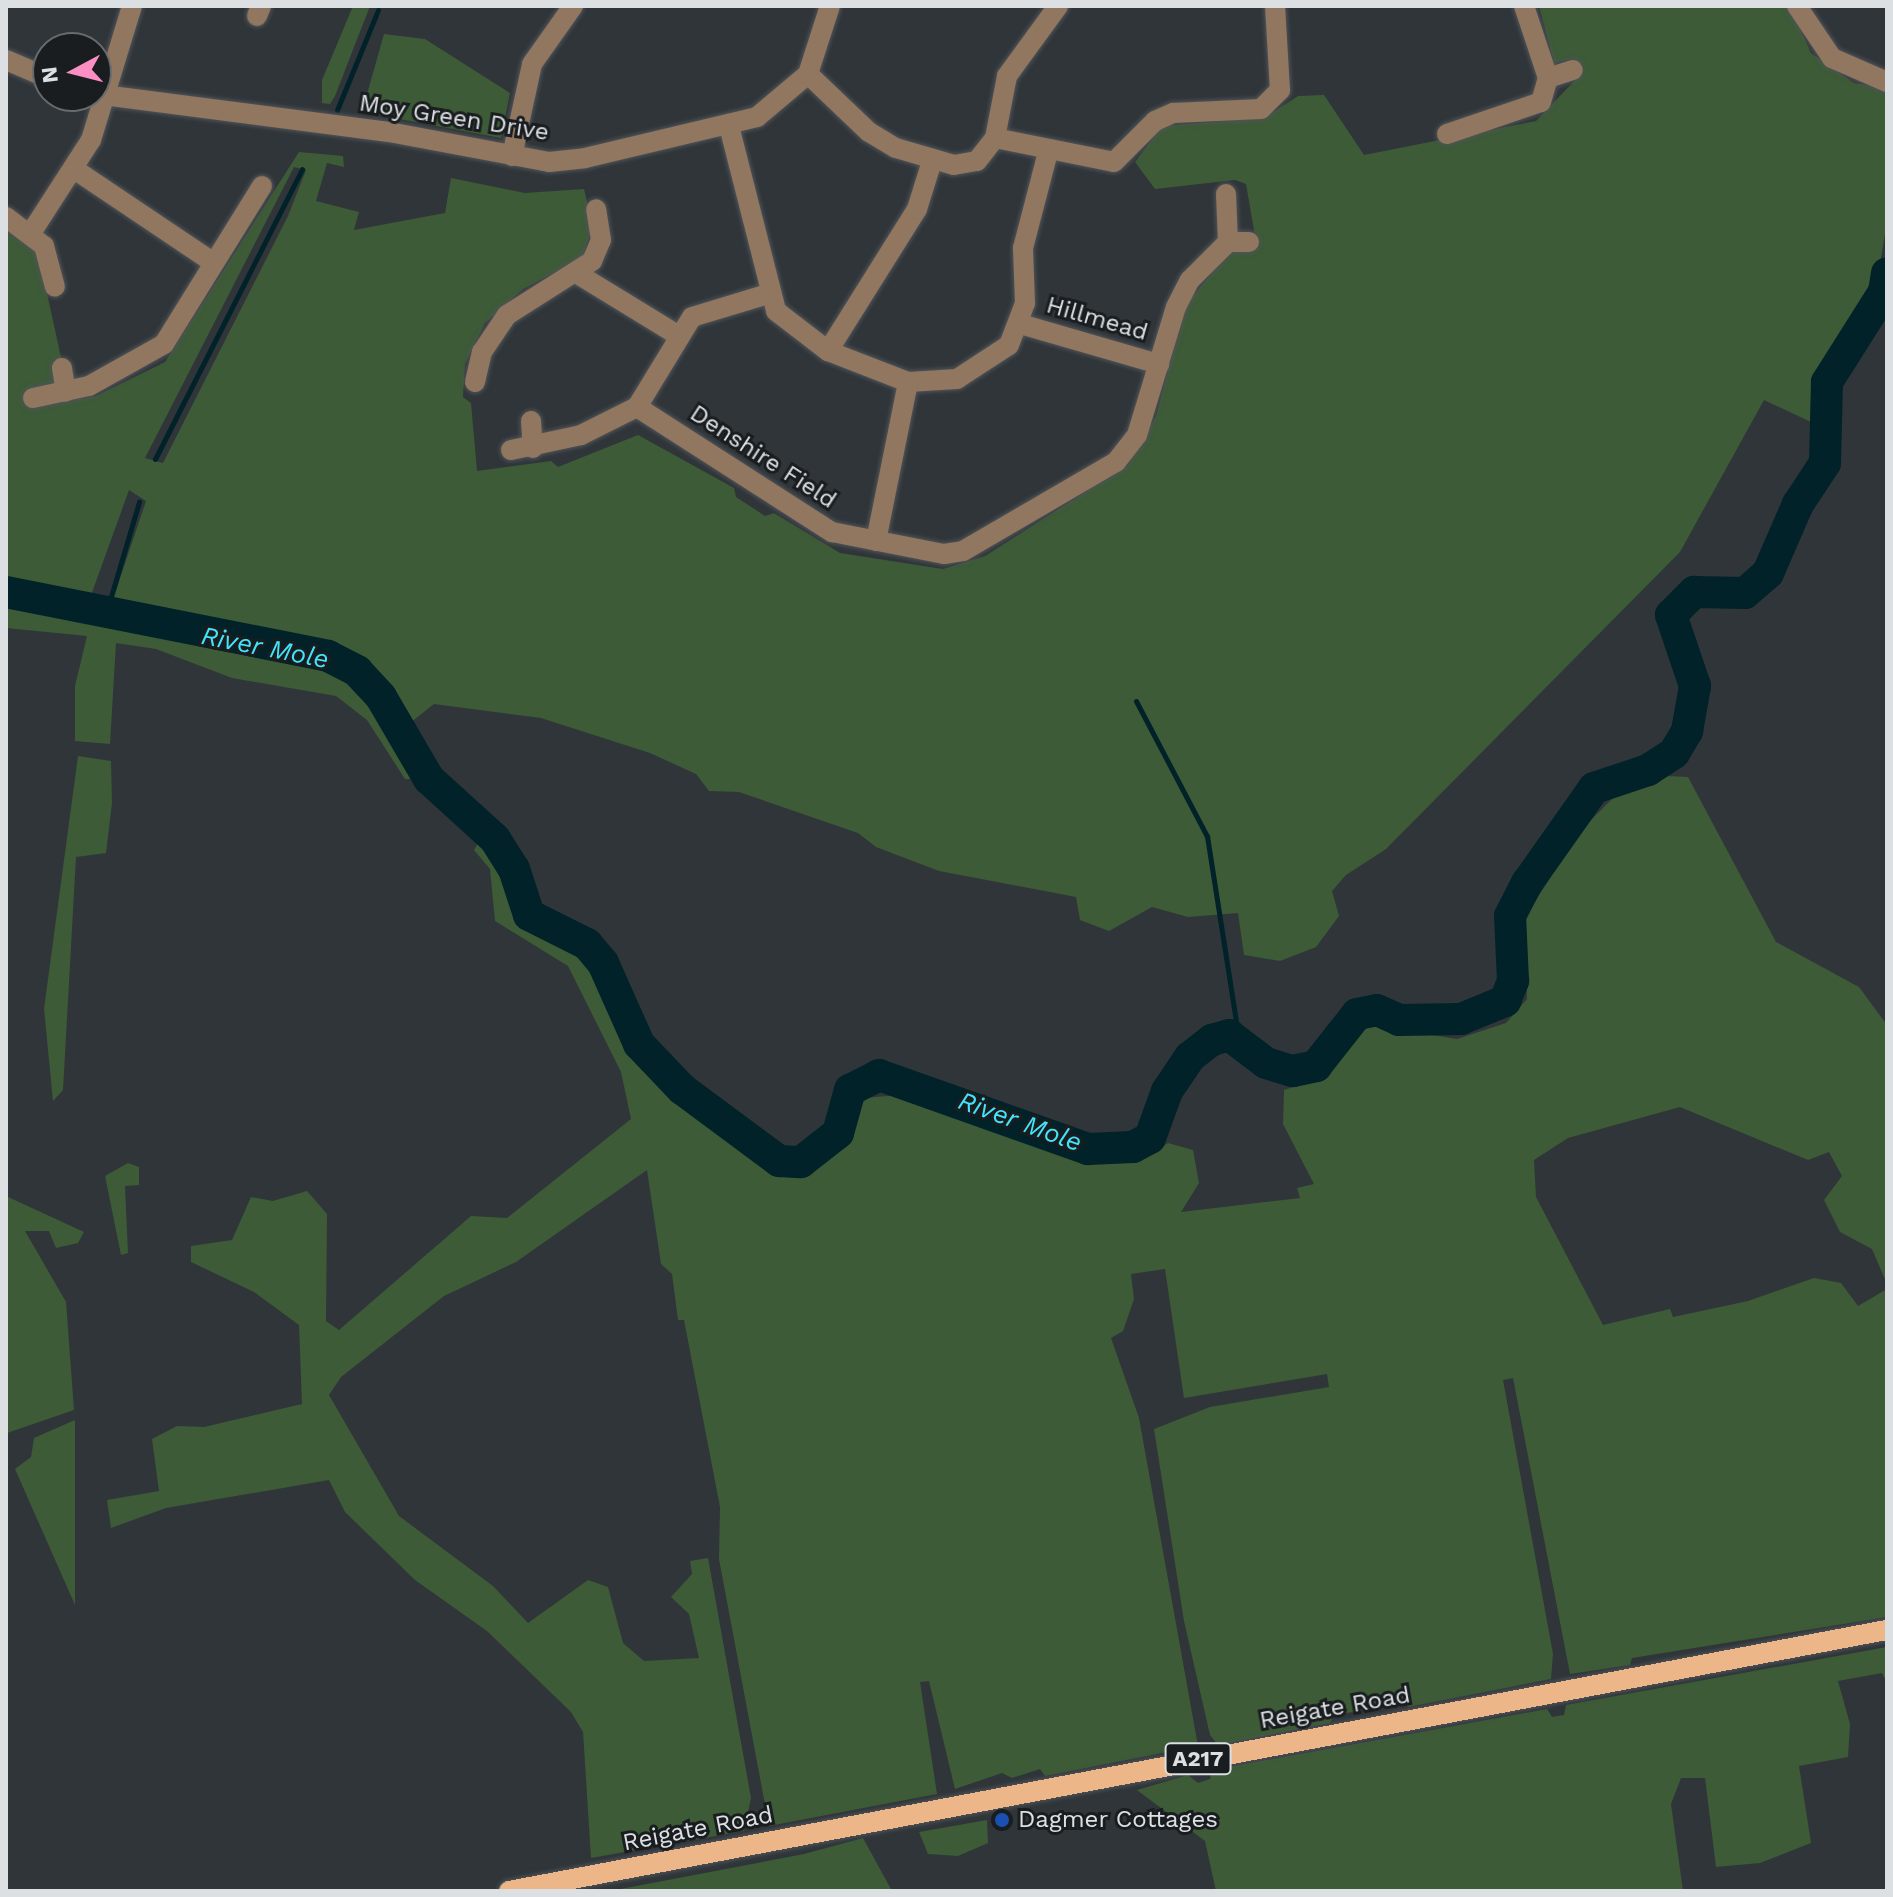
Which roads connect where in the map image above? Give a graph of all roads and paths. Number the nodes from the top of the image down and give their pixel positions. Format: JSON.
{"nodes":[{"id":1,"x":132,"y":6,"type":"edge"},
{"id":2,"x":573,"y":6,"type":"edge"},
{"id":3,"x":830,"y":6,"type":"edge"},
{"id":4,"x":1058,"y":6,"type":"edge"},
{"id":5,"x":1275,"y":6,"type":"edge"},
{"id":6,"x":1524,"y":6,"type":"edge"},
{"id":7,"x":1797,"y":6,"type":"edge"},
{"id":8,"x":6,"y":60,"type":"edge"},
{"id":9,"x":112,"y":62,"type":"edge"},
{"id":10,"x":1573,"y":70,"type":"dead end"},
{"id":11,"x":32,"y":71,"type":"edge"},
{"id":12,"x":808,"y":74,"type":"junction"},
{"id":13,"x":1548,"y":78,"type":"junction"},
{"id":14,"x":1887,"y":82,"type":"edge"},
{"id":15,"x":112,"y":97,"type":"edge"},
{"id":16,"x":95,"y":112,"type":"edge"},
{"id":17,"x":729,"y":126,"type":"junction"},
{"id":18,"x":1447,"y":134,"type":"dead end"},
{"id":19,"x":995,"y":138,"type":"junction"},
{"id":20,"x":1048,"y":152,"type":"junction"},
{"id":21,"x":512,"y":156,"type":"junction"},
{"id":22,"x":932,"y":161,"type":"junction"},
{"id":23,"x":77,"y":171,"type":"junction"},
{"id":24,"x":262,"y":186,"type":"dead end"},
{"id":25,"x":1226,"y":194,"type":"dead end"},
{"id":26,"x":596,"y":209,"type":"dead end"},
{"id":27,"x":6,"y":217,"type":"edge"},
{"id":28,"x":31,"y":233,"type":"junction"},
{"id":29,"x":1228,"y":242,"type":"junction"},
{"id":30,"x":1249,"y":242,"type":"dead end"},
{"id":31,"x":211,"y":261,"type":"junction"},
{"id":32,"x":576,"y":273,"type":"junction"},
{"id":33,"x":55,"y":287,"type":"dead end"},
{"id":34,"x":768,"y":294,"type":"junction"},
{"id":35,"x":1020,"y":324,"type":"junction"},
{"id":36,"x":676,"y":334,"type":"junction"},
{"id":37,"x":828,"y":351,"type":"junction"},
{"id":38,"x":1159,"y":364,"type":"junction"},
{"id":39,"x":62,"y":368,"type":"dead end"},
{"id":40,"x":475,"y":382,"type":"dead end"},
{"id":41,"x":908,"y":382,"type":"junction"},
{"id":42,"x":66,"y":392,"type":"junction"},
{"id":43,"x":33,"y":398,"type":"dead end"},
{"id":44,"x":637,"y":407,"type":"junction"},
{"id":45,"x":531,"y":421,"type":"dead end"},
{"id":46,"x":533,"y":448,"type":"junction"},
{"id":47,"x":511,"y":450,"type":"dead end"},
{"id":48,"x":876,"y":541,"type":"junction"},
{"id":49,"x":1887,"y":1630,"type":"edge"},
{"id":50,"x":509,"y":1891,"type":"edge"}],
"edges":[{"from":1,"to":9,"type":"street"},
{"from":2,"to":21,"type":"street"},
{"from":3,"to":12,"type":"street"},
{"from":4,"to":19,"type":"street"},
{"from":5,"to":20,"type":"street"},
{"from":6,"to":13,"type":"street"},
{"from":7,"to":14,"type":"street"},
{"from":8,"to":11,"type":"street"},
{"from":10,"to":13,"type":"street"},
{"from":12,"to":17,"type":"street","name":"Moy Green Drive"},
{"from":12,"to":22,"type":"street"},
{"from":13,"to":18,"type":"street"},
{"from":15,"to":21,"type":"street","name":"Moy Green Drive"},
{"from":16,"to":23,"type":"street"},
{"from":17,"to":21,"type":"street","name":"Moy Green Drive"},
{"from":17,"to":34,"type":"street"},
{"from":19,"to":20,"type":"street"},
{"from":19,"to":22,"type":"street"},
{"from":20,"to":35,"type":"street"},
{"from":22,"to":37,"type":"street"},
{"from":23,"to":28,"type":"street"},
{"from":23,"to":31,"type":"street"},
{"from":24,"to":31,"type":"street"},
{"from":25,"to":29,"type":"street"},
{"from":26,"to":32,"type":"street"},
{"from":27,"to":28,"type":"street"},
{"from":28,"to":33,"type":"street"},
{"from":29,"to":30,"type":"street"},
{"from":29,"to":38,"type":"street","name":"Denshire Field"},
{"from":31,"to":42,"type":"street"},
{"from":32,"to":36,"type":"street"},
{"from":32,"to":40,"type":"street"},
{"from":34,"to":36,"type":"street"},
{"from":34,"to":37,"type":"street"},
{"from":35,"to":38,"type":"street","name":"Hillmead"},
{"from":35,"to":41,"type":"street"},
{"from":36,"to":44,"type":"street"},
{"from":37,"to":41,"type":"street"},
{"from":38,"to":48,"type":"street","name":"Denshire Field"},
{"from":39,"to":42,"type":"street"},
{"from":41,"to":48,"type":"street"},
{"from":42,"to":43,"type":"street"},
{"from":44,"to":46,"type":"street"},
{"from":44,"to":48,"type":"street","name":"Denshire Field"},
{"from":45,"to":46,"type":"street"},
{"from":46,"to":47,"type":"street"},
{"from":49,"to":50,"type":"main road","name":"Reigate Road","number":"A217"}]}
